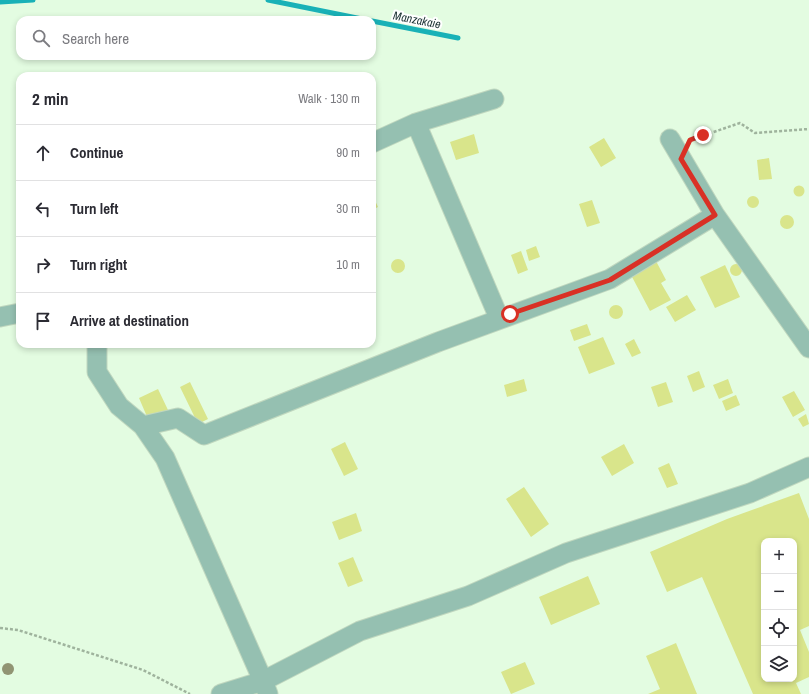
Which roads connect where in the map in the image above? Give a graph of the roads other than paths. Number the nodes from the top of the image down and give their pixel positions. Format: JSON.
{"nodes":[{"id":1,"x":494,"y":99,"type":"dead end"},
{"id":2,"x":416,"y":123,"type":"junction"},
{"id":3,"x":670,"y":139,"type":"dead end"},
{"id":4,"x":376,"y":141,"type":"edge"},
{"id":5,"x":715,"y":215,"type":"junction"},
{"id":6,"x":16,"y":315,"type":"edge"},
{"id":7,"x":0,"y":317,"type":"edge"},
{"id":8,"x":499,"y":318,"type":"junction"},
{"id":9,"x":97,"y":348,"type":"edge"},
{"id":10,"x":809,"y":348,"type":"edge"},
{"id":11,"x":143,"y":426,"type":"junction"},
{"id":12,"x":809,"y":467,"type":"edge"},
{"id":13,"x":265,"y":687,"type":"edge"},
{"id":14,"x":222,"y":694,"type":"edge"}],
"edges":[{"from":1,"to":2,"type":"street"},
{"from":2,"to":4,"type":"street"},
{"from":2,"to":8,"type":"street"},
{"from":3,"to":5,"type":"street"},
{"from":5,"to":8,"type":"street"},
{"from":5,"to":10,"type":"street"},
{"from":6,"to":7,"type":"street"},
{"from":8,"to":11,"type":"street"},
{"from":9,"to":11,"type":"street"},
{"from":11,"to":13,"type":"street"},
{"from":12,"to":13,"type":"street"},
{"from":13,"to":14,"type":"street"}]}
